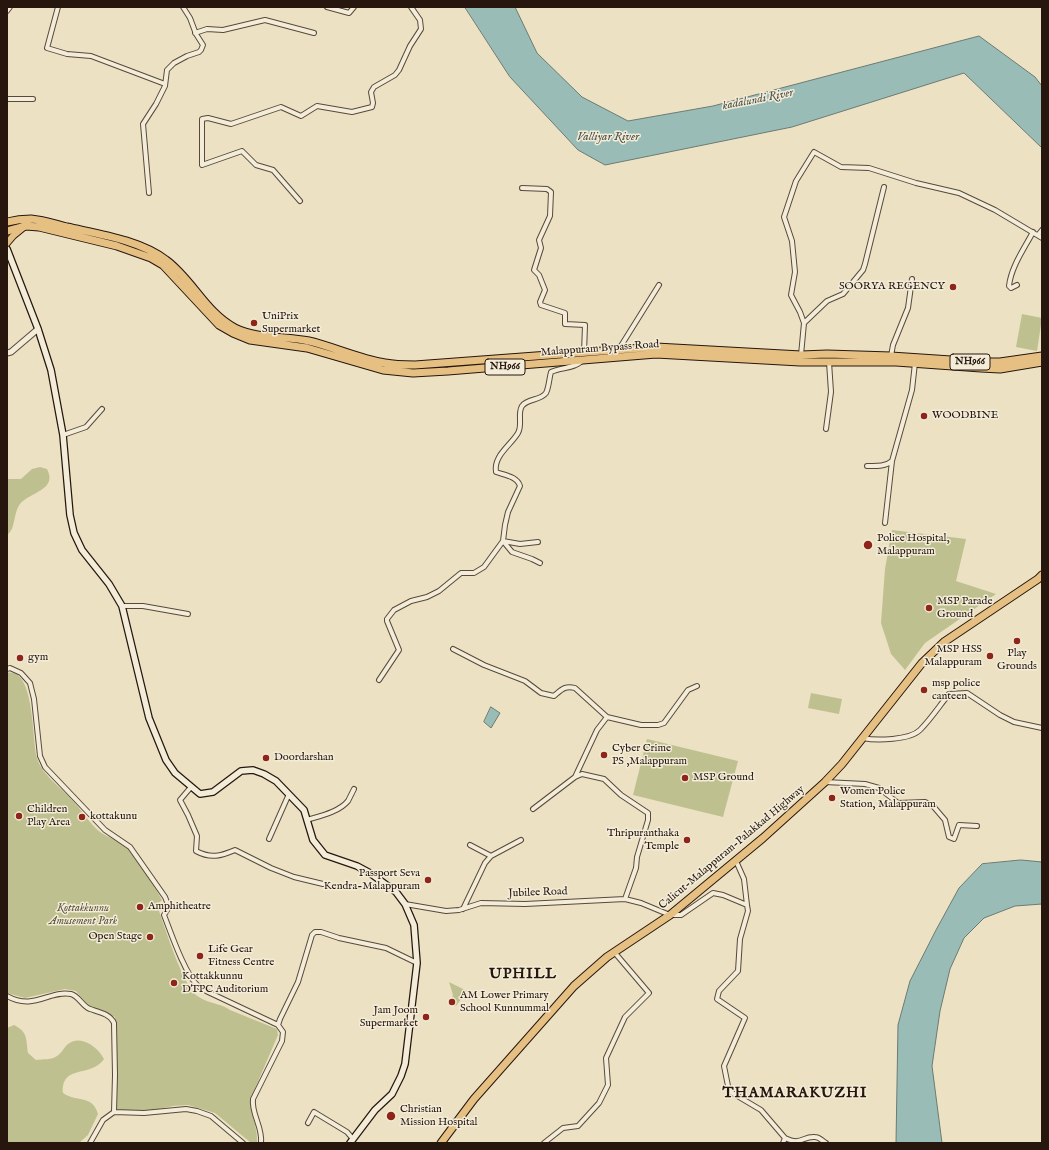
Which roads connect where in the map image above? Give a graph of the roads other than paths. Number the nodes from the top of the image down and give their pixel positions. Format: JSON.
{"nodes":[{"id":1,"x":10,"y":7,"type":"edge"},
{"id":2,"x":58,"y":7,"type":"edge"},
{"id":3,"x":183,"y":7,"type":"edge"},
{"id":4,"x":327,"y":7,"type":"edge"},
{"id":5,"x":354,"y":7,"type":"edge"},
{"id":6,"x":411,"y":7,"type":"edge"},
{"id":7,"x":7,"y":11,"type":"edge"},
{"id":8,"x":195,"y":33,"type":"junction"},
{"id":9,"x":314,"y":33,"type":"dead end"},
{"id":10,"x":165,"y":84,"type":"junction"},
{"id":11,"x":7,"y":99,"type":"edge"},
{"id":12,"x":33,"y":99,"type":"dead end"},
{"id":13,"x":884,"y":187,"type":"dead end"},
{"id":14,"x":522,"y":188,"type":"dead end"},
{"id":15,"x":149,"y":193,"type":"dead end"},
{"id":16,"x":300,"y":201,"type":"dead end"},
{"id":17,"x":7,"y":218,"type":"edge"},
{"id":18,"x":18,"y":219,"type":"junction"},
{"id":19,"x":7,"y":222,"type":"edge"},
{"id":20,"x":26,"y":226,"type":"junction"},
{"id":21,"x":1042,"y":230,"type":"edge"},
{"id":22,"x":7,"y":231,"type":"edge"},
{"id":23,"x":1033,"y":232,"type":"junction"},
{"id":24,"x":1040,"y":237,"type":"edge"},
{"id":25,"x":7,"y":244,"type":"edge"},
{"id":26,"x":7,"y":249,"type":"edge"},
{"id":27,"x":9,"y":262,"type":"edge"},
{"id":28,"x":912,"y":279,"type":"dead end"},
{"id":29,"x":659,"y":285,"type":"dead end"},
{"id":30,"x":1017,"y":285,"type":"dead end"},
{"id":31,"x":804,"y":323,"type":"junction"},
{"id":32,"x":38,"y":329,"type":"junction"},
{"id":33,"x":619,"y":349,"type":"junction"},
{"id":34,"x":7,"y":353,"type":"edge"},
{"id":35,"x":584,"y":354,"type":"junction"},
{"id":36,"x":801,"y":355,"type":"junction"},
{"id":37,"x":891,"y":356,"type":"junction"},
{"id":38,"x":1042,"y":356,"type":"edge"},
{"id":39,"x":582,"y":361,"type":"junction"},
{"id":40,"x":828,"y":361,"type":"junction"},
{"id":41,"x":1042,"y":362,"type":"edge"},
{"id":42,"x":915,"y":363,"type":"junction"},
{"id":43,"x":102,"y":409,"type":"dead end"},
{"id":44,"x":826,"y":429,"type":"dead end"},
{"id":45,"x":63,"y":435,"type":"junction"},
{"id":46,"x":892,"y":461,"type":"junction"},
{"id":47,"x":866,"y":466,"type":"dead end"},
{"id":48,"x":885,"y":524,"type":"dead end"},
{"id":49,"x":503,"y":541,"type":"junction"},
{"id":50,"x":538,"y":542,"type":"dead end"},
{"id":51,"x":540,"y":563,"type":"dead end"},
{"id":52,"x":1042,"y":575,"type":"edge"},
{"id":53,"x":122,"y":606,"type":"junction"},
{"id":54,"x":188,"y":614,"type":"dead end"},
{"id":55,"x":453,"y":649,"type":"dead end"},
{"id":56,"x":8,"y":669,"type":"edge"},
{"id":57,"x":379,"y":680,"type":"dead end"},
{"id":58,"x":697,"y":686,"type":"dead end"},
{"id":59,"x":607,"y":717,"type":"junction"},
{"id":60,"x":1042,"y":728,"type":"edge"},
{"id":61,"x":862,"y":738,"type":"junction"},
{"id":62,"x":575,"y":777,"type":"junction"},
{"id":63,"x":825,"y":782,"type":"junction"},
{"id":64,"x":191,"y":787,"type":"junction"},
{"id":65,"x":354,"y":790,"type":"dead end"},
{"id":66,"x":289,"y":794,"type":"junction"},
{"id":67,"x":533,"y":810,"type":"dead end"},
{"id":68,"x":307,"y":820,"type":"junction"},
{"id":69,"x":977,"y":826,"type":"dead end"},
{"id":70,"x":269,"y":839,"type":"dead end"},
{"id":71,"x":521,"y":840,"type":"dead end"},
{"id":72,"x":470,"y":844,"type":"dead end"},
{"id":73,"x":491,"y":856,"type":"junction"},
{"id":74,"x":736,"y":861,"type":"junction"},
{"id":75,"x":323,"y":884,"type":"dead end"},
{"id":76,"x":625,"y":899,"type":"junction"},
{"id":77,"x":405,"y":904,"type":"junction"},
{"id":78,"x":747,"y":905,"type":"junction"},
{"id":79,"x":463,"y":909,"type":"junction"},
{"id":80,"x":670,"y":915,"type":"junction"},
{"id":81,"x":615,"y":953,"type":"junction"},
{"id":82,"x":417,"y":963,"type":"junction"},
{"id":83,"x":7,"y":996,"type":"edge"},
{"id":84,"x":278,"y":1025,"type":"junction"},
{"id":85,"x":114,"y":1112,"type":"junction"},
{"id":86,"x":308,"y":1123,"type":"dead end"},
{"id":87,"x":786,"y":1138,"type":"junction"},
{"id":88,"x":352,"y":1141,"type":"edge"},
{"id":89,"x":90,"y":1143,"type":"edge"},
{"id":90,"x":243,"y":1143,"type":"edge"},
{"id":91,"x":261,"y":1143,"type":"edge"},
{"id":92,"x":441,"y":1143,"type":"edge"},
{"id":93,"x":544,"y":1143,"type":"edge"},
{"id":94,"x":783,"y":1143,"type":"edge"},
{"id":95,"x":826,"y":1143,"type":"edge"}],
"edges":[{"from":1,"to":7,"type":"street"},
{"from":2,"to":10,"type":"street"},
{"from":3,"to":8,"type":"street"},
{"from":4,"to":5,"type":"street"},
{"from":6,"to":16,"type":"street"},
{"from":8,"to":9,"type":"street"},
{"from":8,"to":10,"type":"street"},
{"from":10,"to":15,"type":"street"},
{"from":11,"to":12,"type":"street"},
{"from":13,"to":31,"type":"street"},
{"from":14,"to":35,"type":"street"},
{"from":17,"to":18,"type":"main road"},
{"from":18,"to":19,"type":"highway","name":"Malappuram Bypass Road","number":"NH966"},
{"from":18,"to":35,"type":"highway","name":"Malappuram Bypass Road","number":"NH966"},
{"from":20,"to":22,"type":"highway","name":"Malappuram Bypass Road","number":"NH966"},
{"from":20,"to":25,"type":"main road"},
{"from":20,"to":39,"type":"highway","name":"Malappuram Bypass Road","number":"NH966"},
{"from":21,"to":24,"type":"street"},
{"from":23,"to":24,"type":"street"},
{"from":23,"to":30,"type":"street"},
{"from":23,"to":31,"type":"street"},
{"from":26,"to":27,"type":"main road"},
{"from":27,"to":32,"type":"main road"},
{"from":28,"to":37,"type":"street"},
{"from":29,"to":33,"type":"street"},
{"from":31,"to":36,"type":"street"},
{"from":32,"to":34,"type":"street"},
{"from":32,"to":45,"type":"main road"},
{"from":33,"to":35,"type":"highway","name":"Malappuram Bypass Road","number":"NH966"},
{"from":33,"to":36,"type":"highway","name":"Malappuram Bypass Road","number":"NH966"},
{"from":36,"to":37,"type":"highway","name":"Malappuram Bypass Road","number":"NH966"},
{"from":37,"to":38,"type":"highway","name":"Malappuram Bypass Road","number":"NH966"},
{"from":39,"to":40,"type":"highway","name":"Malappuram Bypass Road","number":"NH966"},
{"from":39,"to":49,"type":"street"},
{"from":40,"to":42,"type":"highway","name":"Malappuram Bypass Road","number":"NH966"},
{"from":40,"to":44,"type":"street"},
{"from":41,"to":42,"type":"highway","name":"Malappuram Bypass Road","number":"NH966"},
{"from":42,"to":46,"type":"street"},
{"from":43,"to":45,"type":"street"},
{"from":45,"to":53,"type":"main road"},
{"from":46,"to":47,"type":"street"},
{"from":46,"to":48,"type":"street"},
{"from":49,"to":50,"type":"street"},
{"from":49,"to":51,"type":"street"},
{"from":49,"to":57,"type":"street"},
{"from":52,"to":61,"type":"highway","name":"Calicut-Malappuram-Palakkad Highway"},
{"from":53,"to":54,"type":"street"},
{"from":53,"to":64,"type":"main road"},
{"from":55,"to":59,"type":"street"},
{"from":56,"to":84,"type":"street"},
{"from":58,"to":59,"type":"street"},
{"from":59,"to":62,"type":"street"},
{"from":60,"to":61,"type":"street"},
{"from":61,"to":63,"type":"highway","name":"Calicut-Malappuram-Palakkad Highway"},
{"from":62,"to":67,"type":"street"},
{"from":62,"to":76,"type":"street"},
{"from":63,"to":69,"type":"street"},
{"from":63,"to":74,"type":"highway","name":"Calicut-Malappuram-Palakkad Highway"},
{"from":64,"to":66,"type":"main road"},
{"from":64,"to":75,"type":"street"},
{"from":65,"to":68,"type":"street"},
{"from":66,"to":68,"type":"main road"},
{"from":66,"to":70,"type":"street"},
{"from":68,"to":77,"type":"main road"},
{"from":71,"to":73,"type":"street"},
{"from":72,"to":73,"type":"street"},
{"from":73,"to":79,"type":"street"},
{"from":74,"to":78,"type":"street"},
{"from":74,"to":80,"type":"highway","name":"Calicut-Malappuram-Palakkad Highway"},
{"from":76,"to":79,"type":"street","name":"Jubilee Road"},
{"from":76,"to":80,"type":"street","name":"Jubilee Road"},
{"from":77,"to":79,"type":"street","name":"Jubilee Road"},
{"from":77,"to":82,"type":"main road"},
{"from":78,"to":80,"type":"street"},
{"from":78,"to":87,"type":"street"},
{"from":80,"to":81,"type":"highway","name":"Calicut-Malappuram-Palakkad Highway"},
{"from":81,"to":92,"type":"highway","name":"Calicut-Malappuram-Palakkad Highway"},
{"from":81,"to":93,"type":"street"},
{"from":82,"to":84,"type":"street"},
{"from":82,"to":88,"type":"main road"},
{"from":83,"to":85,"type":"street"},
{"from":84,"to":91,"type":"street"},
{"from":85,"to":89,"type":"street"},
{"from":85,"to":90,"type":"street"},
{"from":86,"to":88,"type":"street"},
{"from":87,"to":94,"type":"street"},
{"from":87,"to":95,"type":"street"}]}
